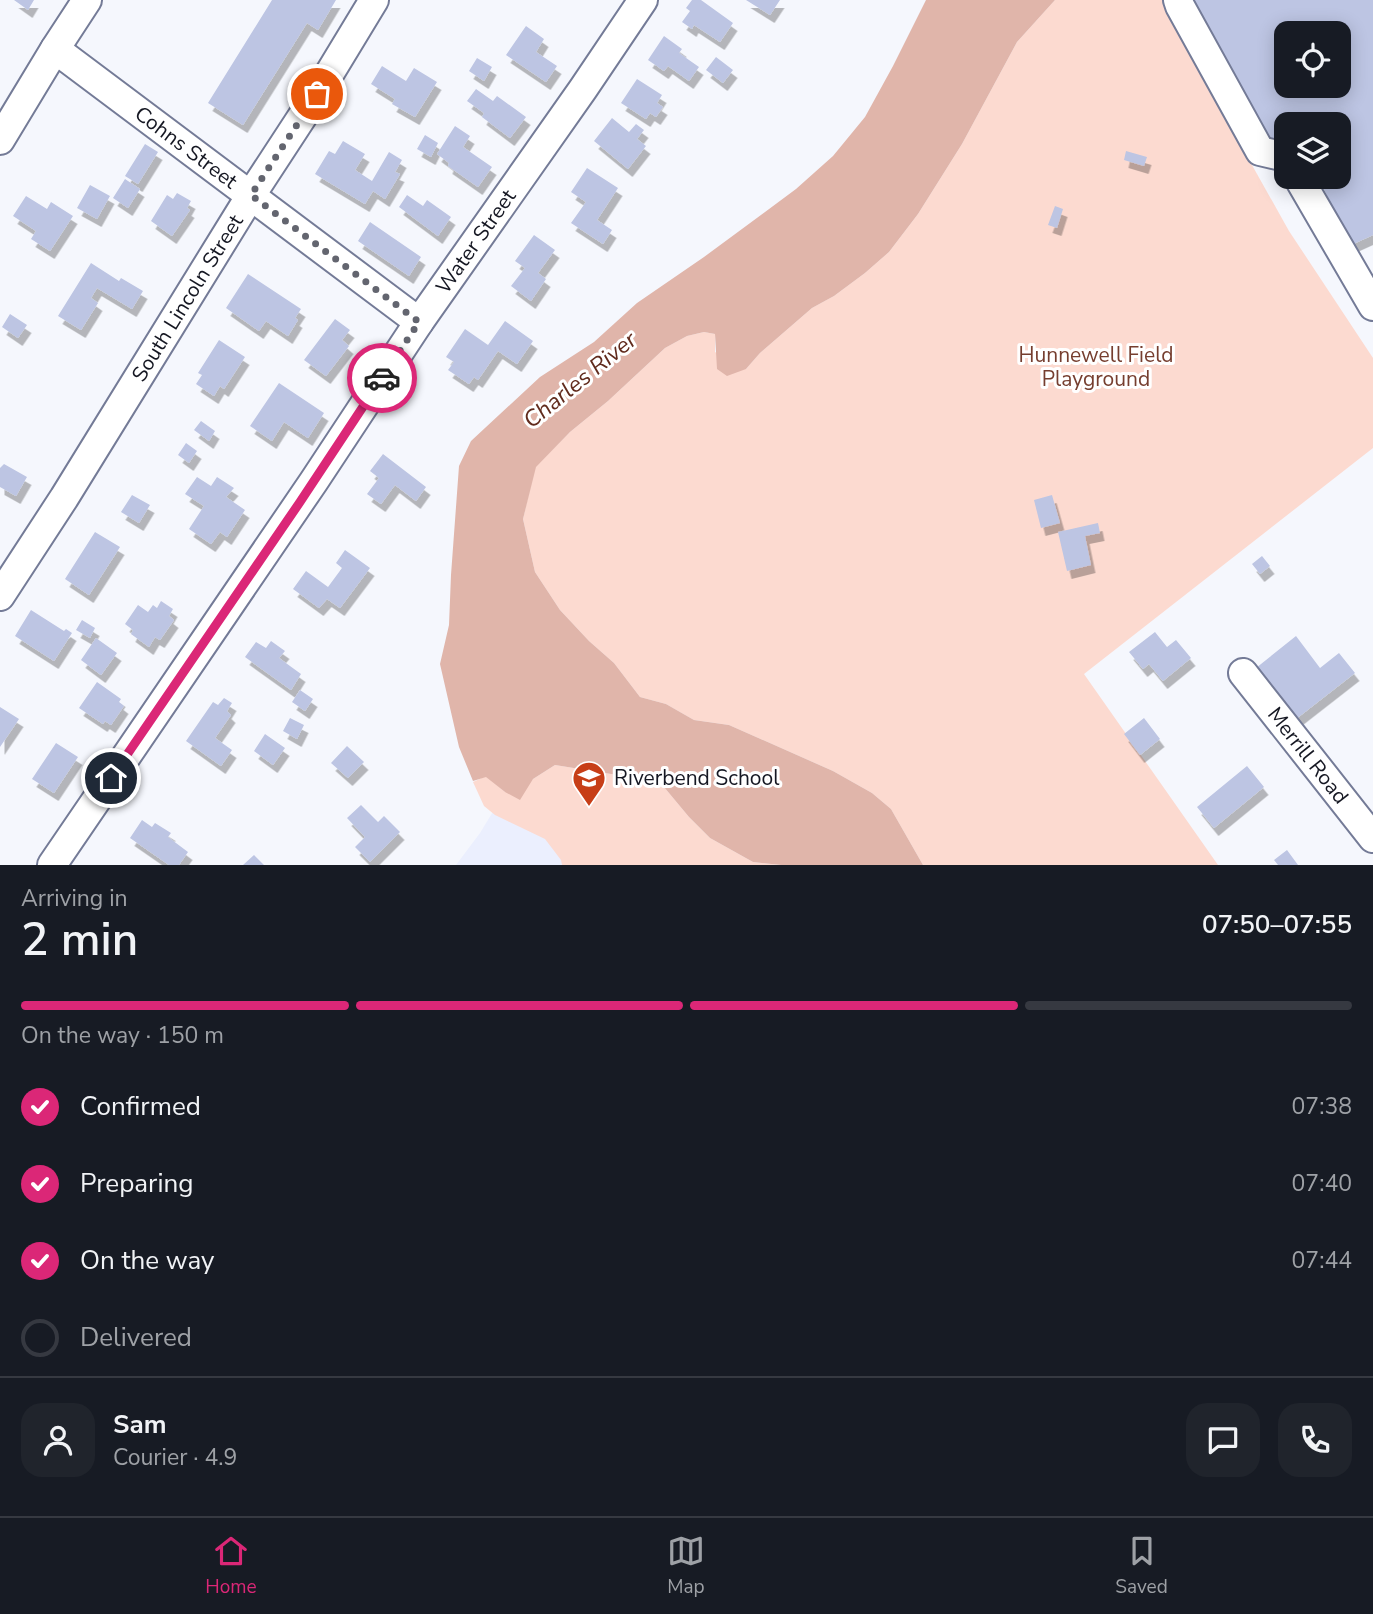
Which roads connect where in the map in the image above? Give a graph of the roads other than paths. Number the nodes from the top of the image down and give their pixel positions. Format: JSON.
{"nodes":[{"id":1,"x":87,"y":0,"type":"edge"},
{"id":2,"x":374,"y":0,"type":"edge"},
{"id":3,"x":643,"y":0,"type":"edge"},
{"id":4,"x":1178,"y":0,"type":"edge"},
{"id":5,"x":55,"y":49,"type":"junction"},
{"id":6,"x":0,"y":140,"type":"edge"},
{"id":7,"x":1274,"y":155,"type":"edge"},
{"id":8,"x":1305,"y":189,"type":"edge"},
{"id":9,"x":251,"y":195,"type":"junction"},
{"id":10,"x":1373,"y":306,"type":"edge"},
{"id":11,"x":419,"y":322,"type":"junction"},
{"id":12,"x":0,"y":596,"type":"edge"},
{"id":13,"x":1243,"y":673,"type":"dead end"},
{"id":14,"x":1373,"y":838,"type":"edge"},
{"id":15,"x":52,"y":865,"type":"edge"}],
"edges":[{"from":1,"to":5,"type":"street"},
{"from":2,"to":9,"type":"street","name":"South Lincoln Street"},
{"from":3,"to":11,"type":"street","name":"Water Street"},
{"from":4,"to":7,"type":"street"},
{"from":5,"to":6,"type":"street"},
{"from":5,"to":9,"type":"street","name":"Cohns Street"},
{"from":8,"to":10,"type":"street"},
{"from":9,"to":11,"type":"street","name":"Cohns Street"},
{"from":9,"to":12,"type":"street","name":"South Lincoln Street"},
{"from":11,"to":15,"type":"street","name":"Water Street"},
{"from":13,"to":14,"type":"street","name":"Merrill Road"}]}
